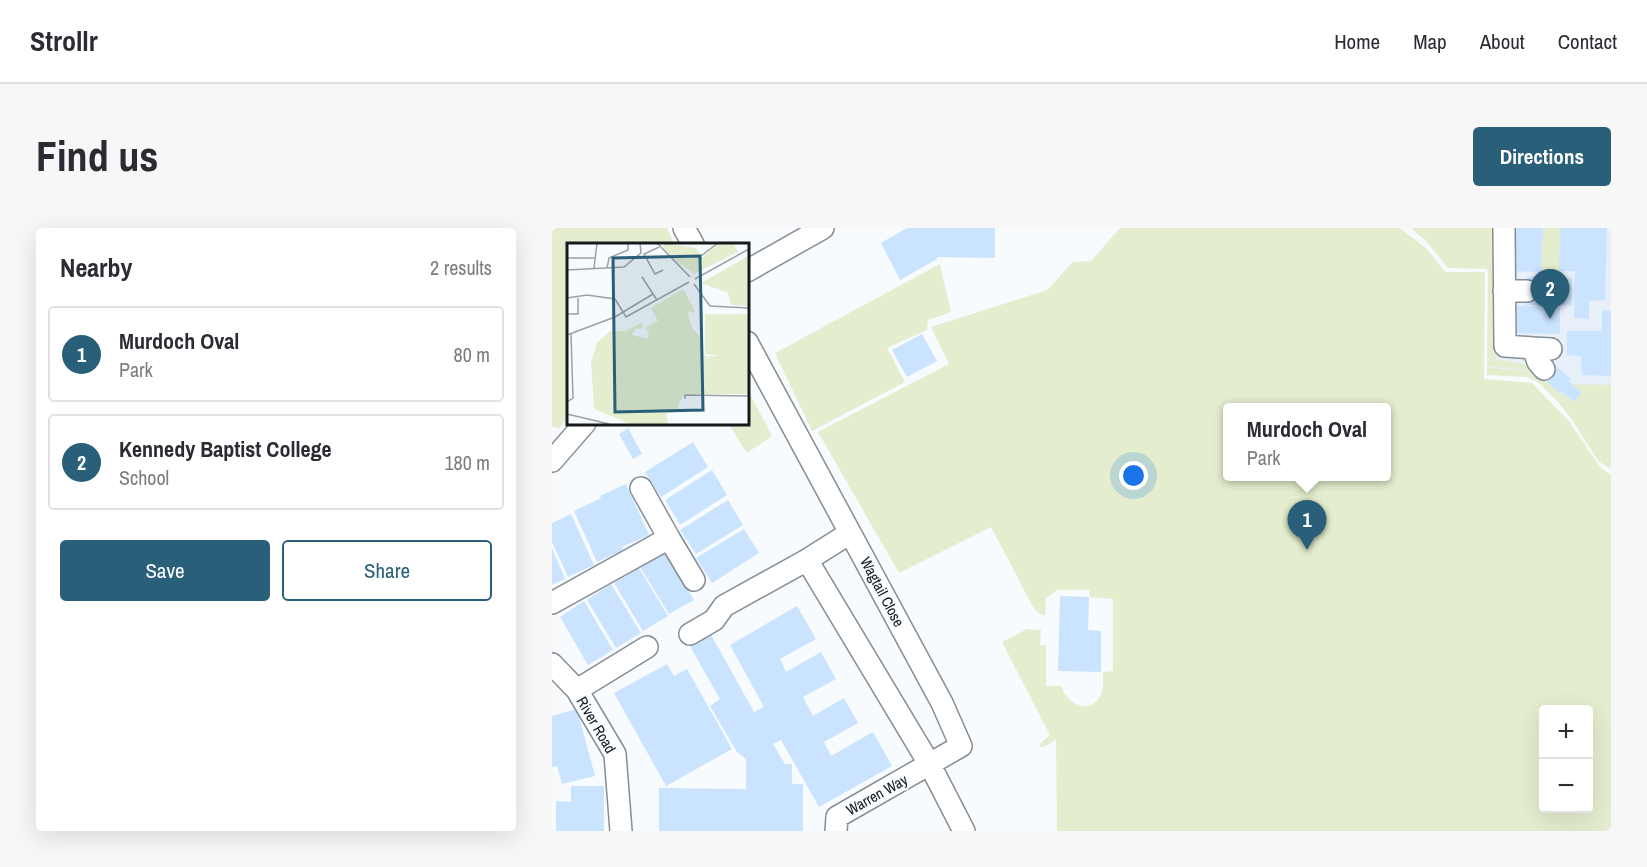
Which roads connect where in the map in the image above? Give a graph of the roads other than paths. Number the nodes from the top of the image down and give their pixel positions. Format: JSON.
{"nodes":[{"id":1,"x":684,"y":228,"type":"edge"},
{"id":2,"x":823,"y":228,"type":"edge"},
{"id":3,"x":1504,"y":228,"type":"edge"},
{"id":4,"x":692,"y":243,"type":"edge"},
{"id":5,"x":748,"y":270,"type":"edge"},
{"id":6,"x":1504,"y":291,"type":"junction"},
{"id":7,"x":1527,"y":291,"type":"dead end"},
{"id":8,"x":748,"y":344,"type":"edge"},
{"id":9,"x":1544,"y":369,"type":"dead end"},
{"id":10,"x":584,"y":424,"type":"edge"},
{"id":11,"x":552,"y":461,"type":"edge"},
{"id":12,"x":641,"y":488,"type":"dead end"},
{"id":13,"x":850,"y":533,"type":"junction"},
{"id":14,"x":669,"y":538,"type":"junction"},
{"id":15,"x":807,"y":560,"type":"junction"},
{"id":16,"x":694,"y":580,"type":"dead end"},
{"id":17,"x":552,"y":603,"type":"edge"},
{"id":18,"x":690,"y":634,"type":"dead end"},
{"id":19,"x":647,"y":647,"type":"dead end"},
{"id":20,"x":552,"y":664,"type":"edge"},
{"id":21,"x":577,"y":690,"type":"junction"},
{"id":22,"x":930,"y":765,"type":"junction"},
{"id":23,"x":621,"y":831,"type":"edge"},
{"id":24,"x":836,"y":831,"type":"edge"},
{"id":25,"x":964,"y":831,"type":"edge"}],
"edges":[{"from":1,"to":4,"type":"street"},
{"from":2,"to":5,"type":"street"},
{"from":3,"to":6,"type":"street"},
{"from":6,"to":7,"type":"street"},
{"from":6,"to":9,"type":"street"},
{"from":8,"to":13,"type":"street","name":"Wagtail Close"},
{"from":10,"to":11,"type":"street"},
{"from":12,"to":14,"type":"street"},
{"from":13,"to":15,"type":"street"},
{"from":13,"to":22,"type":"street","name":"Wagtail Close"},
{"from":14,"to":16,"type":"street"},
{"from":14,"to":17,"type":"street"},
{"from":15,"to":18,"type":"street"},
{"from":15,"to":22,"type":"street"},
{"from":19,"to":21,"type":"street"},
{"from":20,"to":21,"type":"street","name":"River Road"},
{"from":21,"to":23,"type":"street","name":"River Road"},
{"from":22,"to":24,"type":"street","name":"Warren Way"},
{"from":22,"to":25,"type":"street"}]}
